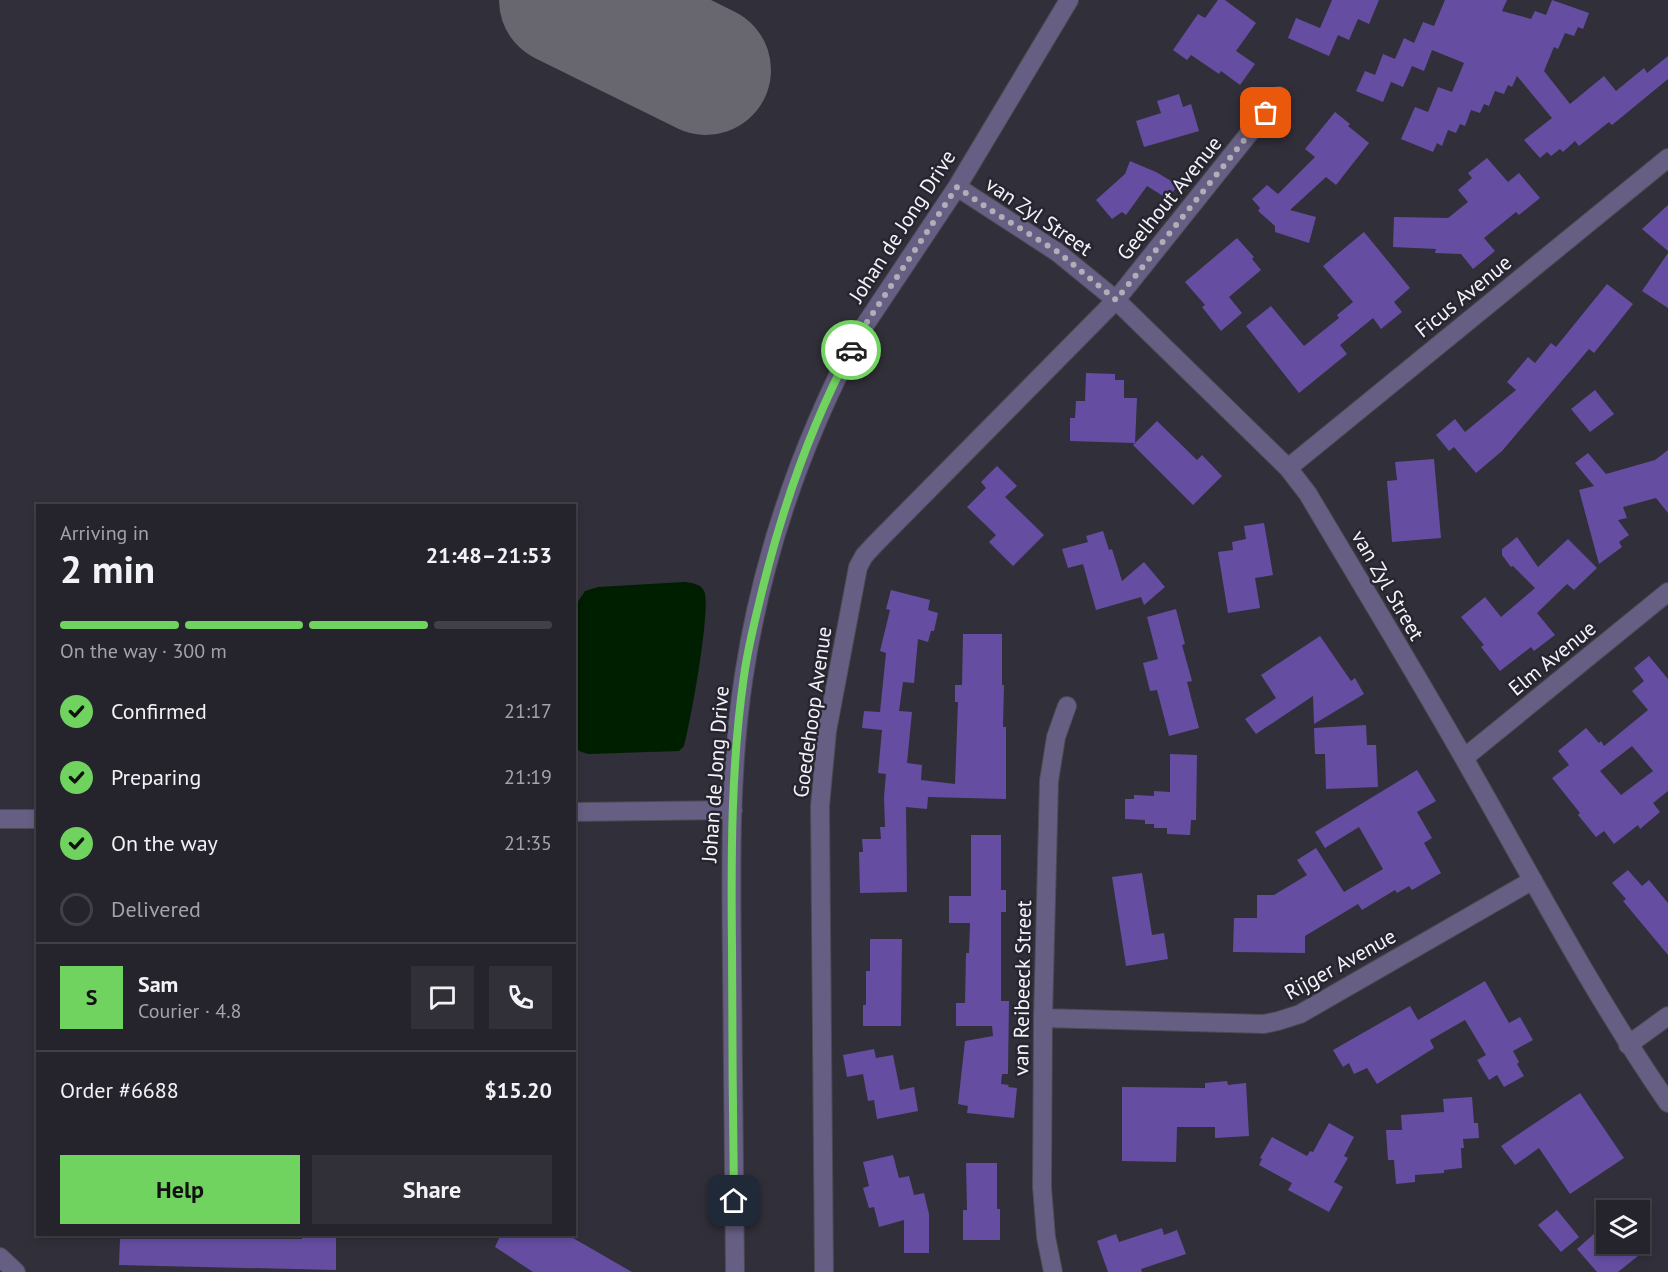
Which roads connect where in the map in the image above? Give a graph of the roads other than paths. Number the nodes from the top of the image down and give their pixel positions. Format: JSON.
{"nodes":[{"id":1,"x":1069,"y":0,"type":"edge"},
{"id":2,"x":1279,"y":96,"type":"dead end"},
{"id":3,"x":1668,"y":158,"type":"edge"},
{"id":4,"x":957,"y":187,"type":"junction"},
{"id":5,"x":1116,"y":300,"type":"junction"},
{"id":6,"x":1288,"y":468,"type":"junction"},
{"id":7,"x":1668,"y":592,"type":"edge"},
{"id":8,"x":1067,"y":706,"type":"dead end"},
{"id":9,"x":1464,"y":758,"type":"junction"},
{"id":10,"x":733,"y":810,"type":"junction"},
{"id":11,"x":576,"y":812,"type":"edge"},
{"id":12,"x":0,"y":819,"type":"edge"},
{"id":13,"x":36,"y":819,"type":"edge"},
{"id":14,"x":1533,"y":880,"type":"junction"},
{"id":15,"x":1668,"y":1016,"type":"edge"},
{"id":16,"x":1043,"y":1018,"type":"junction"},
{"id":17,"x":1628,"y":1045,"type":"junction"},
{"id":18,"x":1668,"y":1103,"type":"edge"},
{"id":19,"x":0,"y":1257,"type":"edge"},
{"id":20,"x":16,"y":1272,"type":"edge"},
{"id":21,"x":735,"y":1272,"type":"edge"},
{"id":22,"x":824,"y":1272,"type":"edge"},
{"id":23,"x":1053,"y":1272,"type":"edge"}],
"edges":[{"from":1,"to":4,"type":"street","name":"Johan de Jong Drive"},
{"from":2,"to":5,"type":"street","name":"Geelhout Avenue"},
{"from":3,"to":6,"type":"street","name":"Ficus Avenue"},
{"from":4,"to":5,"type":"street","name":"van Zyl Street"},
{"from":4,"to":10,"type":"street","name":"Johan de Jong Drive"},
{"from":5,"to":6,"type":"street","name":"van Zyl Street"},
{"from":5,"to":22,"type":"street","name":"Goedehoop Avenue"},
{"from":6,"to":9,"type":"street","name":"van Zyl Street"},
{"from":7,"to":9,"type":"street","name":"Elm Avenue"},
{"from":8,"to":16,"type":"street","name":"van Reibeeck Street"},
{"from":9,"to":14,"type":"street","name":"van Zyl Street"},
{"from":10,"to":11,"type":"street"},
{"from":10,"to":21,"type":"street","name":"Johan de Jong Drive"},
{"from":12,"to":13,"type":"street"},
{"from":14,"to":16,"type":"street","name":"Rijger Avenue"},
{"from":14,"to":17,"type":"street","name":"van Zyl Street"},
{"from":15,"to":17,"type":"street"},
{"from":16,"to":23,"type":"street","name":"van Reibeeck Street"},
{"from":17,"to":18,"type":"street","name":"van Zyl Street"},
{"from":19,"to":20,"type":"street"}]}
